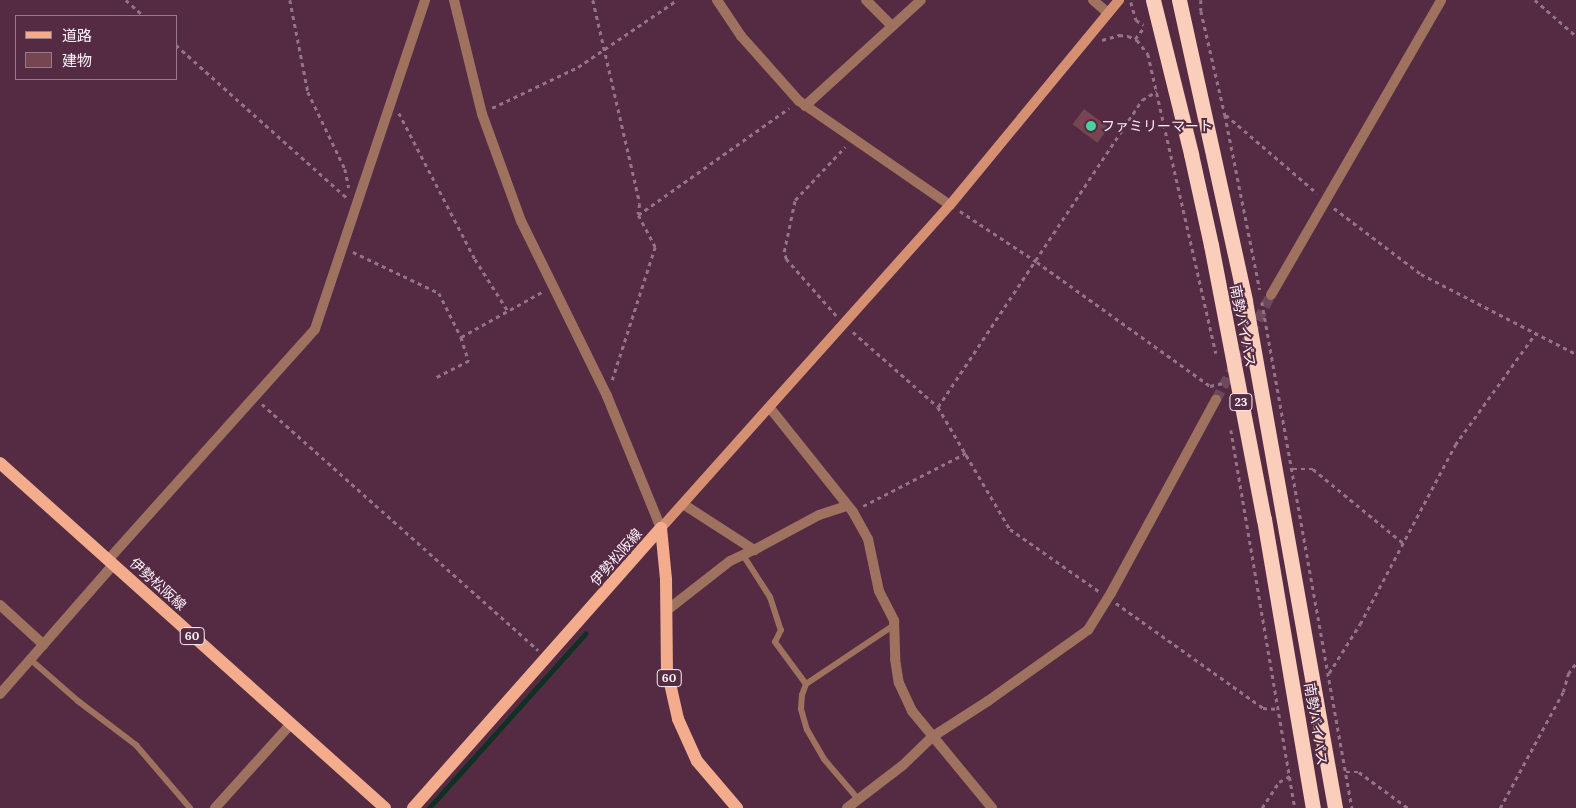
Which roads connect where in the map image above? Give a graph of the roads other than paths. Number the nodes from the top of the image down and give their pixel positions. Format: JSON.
{"nodes":[{"id":1,"x":425,"y":0,"type":"edge"},
{"id":2,"x":454,"y":0,"type":"edge"},
{"id":3,"x":717,"y":0,"type":"edge"},
{"id":4,"x":866,"y":0,"type":"edge"},
{"id":5,"x":921,"y":0,"type":"edge"},
{"id":6,"x":1093,"y":0,"type":"edge"},
{"id":7,"x":1119,"y":0,"type":"edge"},
{"id":8,"x":1153,"y":0,"type":"edge"},
{"id":9,"x":1179,"y":0,"type":"edge"},
{"id":10,"x":1441,"y":0,"type":"edge"},
{"id":11,"x":1108,"y":13,"type":"junction"},
{"id":12,"x":892,"y":26,"type":"junction"},
{"id":13,"x":802,"y":104,"type":"junction"},
{"id":14,"x":950,"y":205,"type":"junction"},
{"id":15,"x":1271,"y":295,"type":"tunnel mouth"},
{"id":16,"x":1216,"y":400,"type":"tunnel mouth"},
{"id":17,"x":770,"y":408,"type":"junction"},
{"id":18,"x":0,"y":463,"type":"edge"},
{"id":19,"x":683,"y":504,"type":"junction"},
{"id":20,"x":850,"y":509,"type":"junction"},
{"id":21,"x":661,"y":528,"type":"junction"},
{"id":22,"x":754,"y":550,"type":"junction"},
{"id":23,"x":743,"y":555,"type":"junction"},
{"id":24,"x":111,"y":562,"type":"junction"},
{"id":25,"x":0,"y":605,"type":"edge"},
{"id":26,"x":666,"y":611,"type":"junction"},
{"id":27,"x":894,"y":625,"type":"junction"},
{"id":28,"x":44,"y":645,"type":"junction"},
{"id":29,"x":31,"y":660,"type":"junction"},
{"id":30,"x":806,"y":684,"type":"junction"},
{"id":31,"x":0,"y":694,"type":"edge"},
{"id":32,"x":291,"y":724,"type":"junction"},
{"id":33,"x":932,"y":737,"type":"junction"},
{"id":34,"x":858,"y":799,"type":"junction"},
{"id":35,"x":190,"y":808,"type":"edge"},
{"id":36,"x":215,"y":808,"type":"edge"},
{"id":37,"x":385,"y":808,"type":"edge"},
{"id":38,"x":413,"y":808,"type":"edge"},
{"id":39,"x":737,"y":808,"type":"edge"},
{"id":40,"x":847,"y":808,"type":"edge"},
{"id":41,"x":992,"y":808,"type":"edge"},
{"id":42,"x":1313,"y":808,"type":"edge"},
{"id":43,"x":1335,"y":808,"type":"edge"}],
"edges":[{"from":1,"to":24,"type":"street"},
{"from":2,"to":21,"type":"street"},
{"from":3,"to":13,"type":"street"},
{"from":4,"to":12,"type":"street"},
{"from":5,"to":12,"type":"street"},
{"from":6,"to":11,"type":"street"},
{"from":7,"to":11,"type":"street"},
{"from":8,"to":42,"type":"highway","name":"南勢バイパス","number":"23"},
{"from":9,"to":43,"type":"highway","name":"南勢バイパス","number":"23"},
{"from":10,"to":15,"type":"street"},
{"from":11,"to":14,"type":"street"},
{"from":12,"to":13,"type":"street"},
{"from":13,"to":14,"type":"street"},
{"from":14,"to":17,"type":"street"},
{"from":16,"to":33,"type":"street"},
{"from":17,"to":19,"type":"street"},
{"from":17,"to":20,"type":"street"},
{"from":18,"to":24,"type":"main road","name":"伊勢松阪線","number":"60"},
{"from":19,"to":21,"type":"street"},
{"from":19,"to":22,"type":"street"},
{"from":20,"to":22,"type":"street"},
{"from":20,"to":27,"type":"street"},
{"from":21,"to":26,"type":"main road","name":"伊勢松阪線","number":"60"},
{"from":21,"to":38,"type":"main road","name":"伊勢松阪線"},
{"from":22,"to":23,"type":"street"},
{"from":23,"to":26,"type":"street"},
{"from":23,"to":30,"type":"lane"},
{"from":24,"to":28,"type":"street"},
{"from":24,"to":32,"type":"main road","name":"伊勢松阪線","number":"60"},
{"from":25,"to":28,"type":"street"},
{"from":26,"to":39,"type":"main road","name":"伊勢松阪線","number":"60"},
{"from":27,"to":30,"type":"lane"},
{"from":27,"to":33,"type":"street"},
{"from":28,"to":29,"type":"street"},
{"from":29,"to":31,"type":"street"},
{"from":29,"to":35,"type":"lane"},
{"from":30,"to":34,"type":"lane"},
{"from":32,"to":36,"type":"street"},
{"from":32,"to":37,"type":"main road","name":"伊勢松阪線","number":"60"},
{"from":33,"to":34,"type":"street"},
{"from":33,"to":41,"type":"street"},
{"from":34,"to":40,"type":"street"}]}
